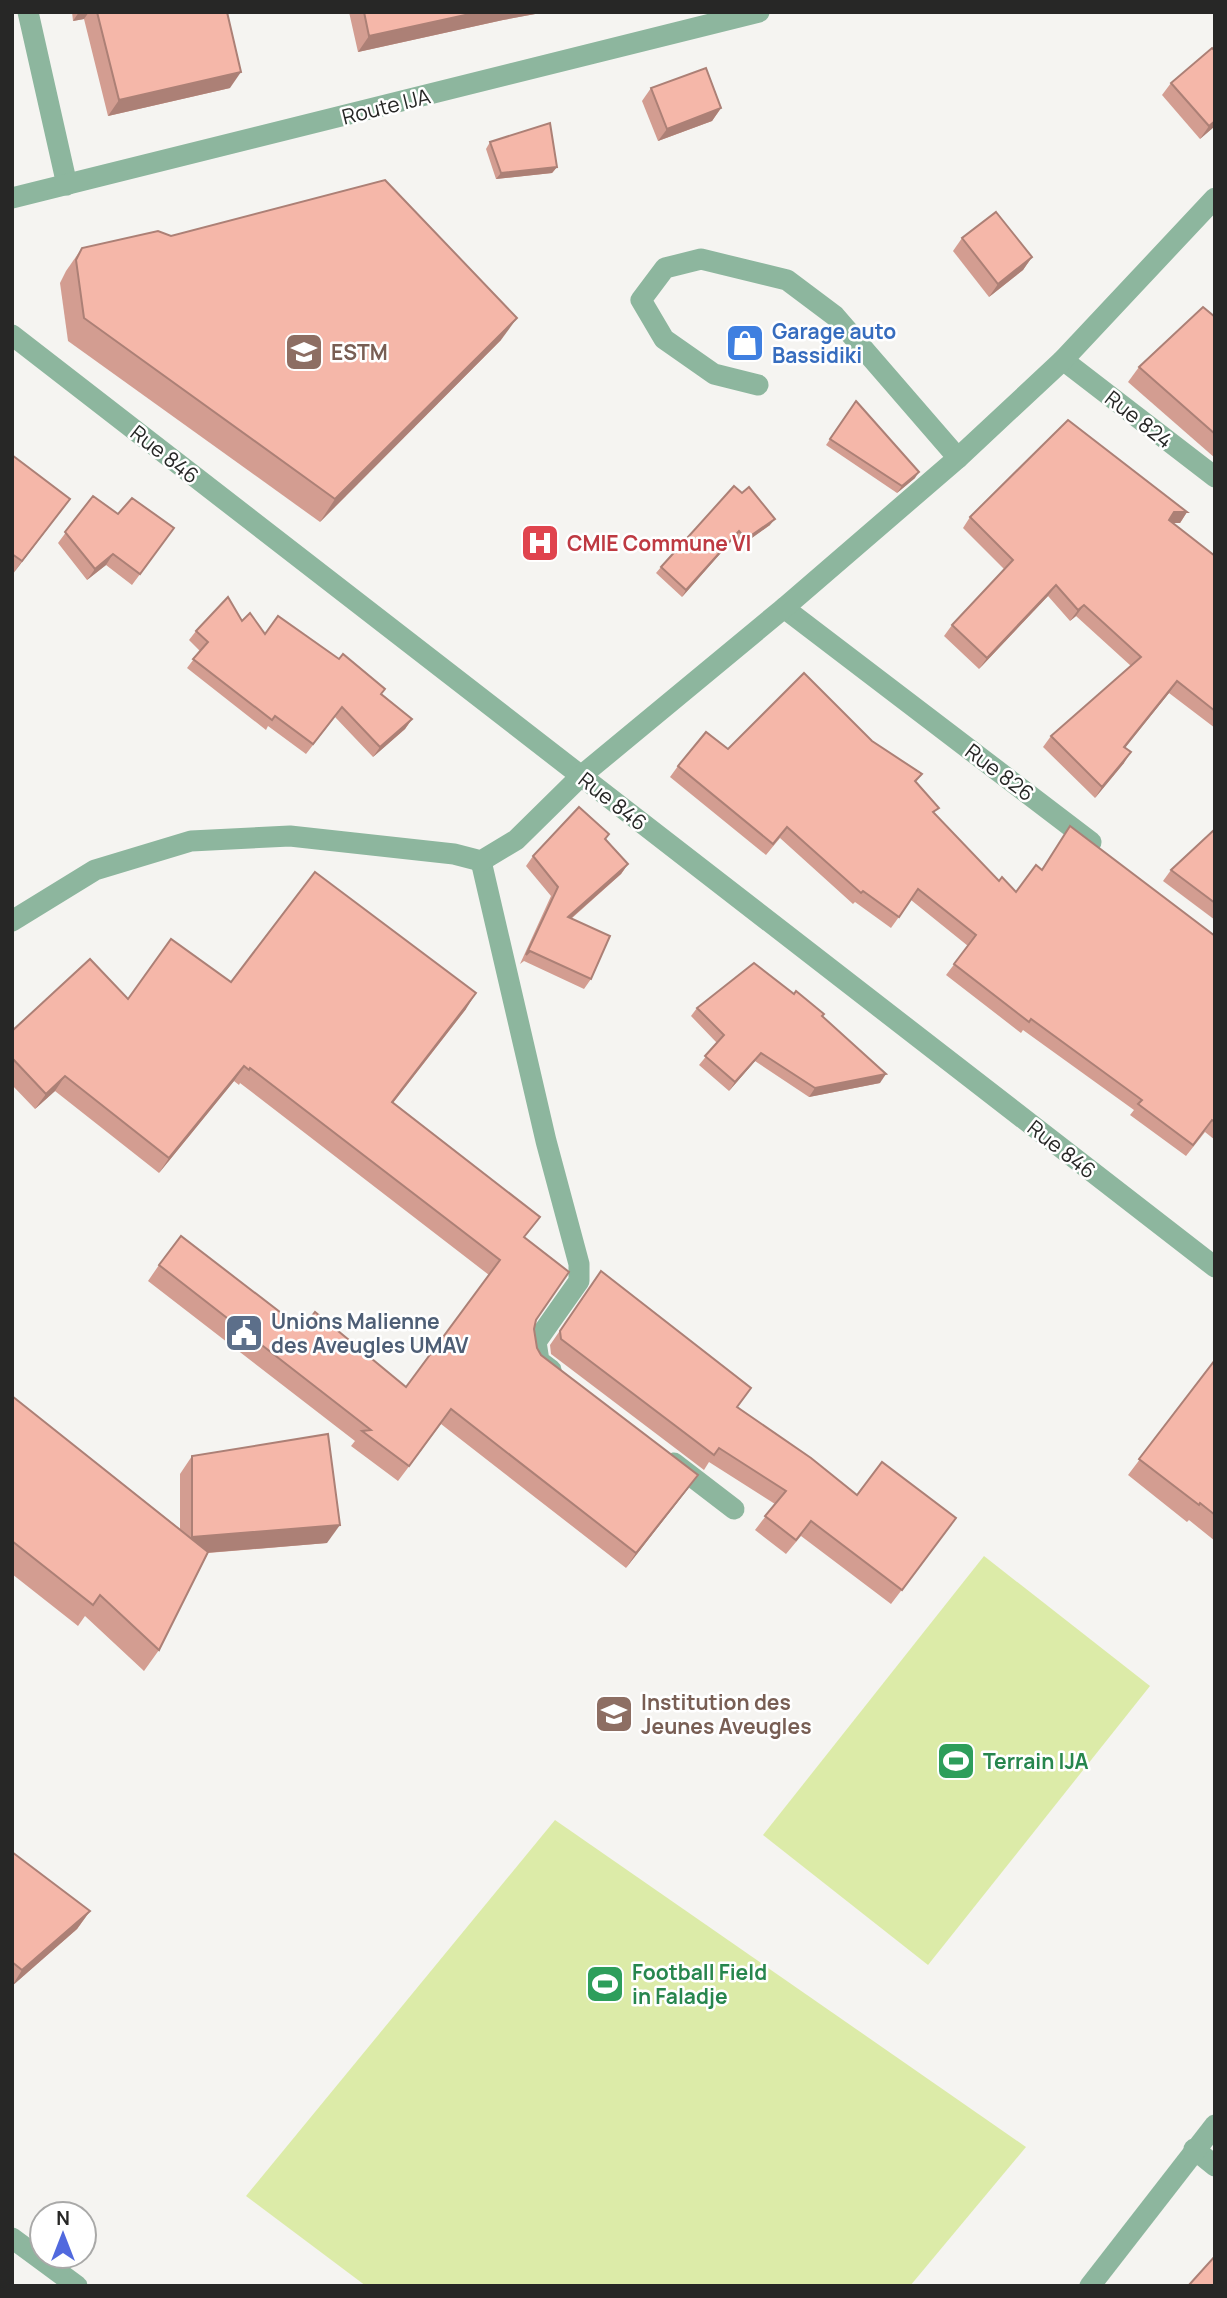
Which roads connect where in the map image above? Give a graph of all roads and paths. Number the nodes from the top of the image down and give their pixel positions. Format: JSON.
{"nodes":[{"id":1,"x":28,"y":12,"type":"edge"},
{"id":2,"x":759,"y":12,"type":"edge"},
{"id":3,"x":67,"y":186,"type":"junction"},
{"id":4,"x":12,"y":198,"type":"edge"},
{"id":5,"x":1215,"y":198,"type":"edge"},
{"id":6,"x":12,"y":335,"type":"edge"},
{"id":7,"x":1063,"y":360,"type":"junction"},
{"id":8,"x":758,"y":385,"type":"dead end"},
{"id":9,"x":958,"y":457,"type":"junction"},
{"id":10,"x":1215,"y":477,"type":"edge"},
{"id":11,"x":784,"y":608,"type":"junction"},
{"id":12,"x":581,"y":776,"type":"junction"},
{"id":13,"x":1104,"y":852,"type":"edge"},
{"id":14,"x":481,"y":861,"type":"junction"},
{"id":15,"x":12,"y":921,"type":"edge"},
{"id":16,"x":1215,"y":1267,"type":"edge"},
{"id":17,"x":571,"y":1385,"type":"edge"},
{"id":18,"x":658,"y":1451,"type":"edge"},
{"id":19,"x":734,"y":1509,"type":"dead end"},
{"id":20,"x":1215,"y":2124,"type":"edge"},
{"id":21,"x":1194,"y":2149,"type":"junction"},
{"id":22,"x":1215,"y":2166,"type":"edge"},
{"id":23,"x":12,"y":2238,"type":"edge"},
{"id":24,"x":76,"y":2286,"type":"edge"},
{"id":25,"x":1090,"y":2286,"type":"edge"}],
"edges":[{"from":1,"to":3,"type":"street"},
{"from":2,"to":3,"type":"street","name":"Route IJA"},
{"from":3,"to":4,"type":"street","name":"Route IJA"},
{"from":5,"to":7,"type":"street"},
{"from":6,"to":12,"type":"street","name":"Rue 846"},
{"from":7,"to":9,"type":"street"},
{"from":7,"to":10,"type":"street","name":"Rue 824"},
{"from":8,"to":9,"type":"street"},
{"from":9,"to":11,"type":"street"},
{"from":11,"to":12,"type":"street"},
{"from":11,"to":13,"type":"street","name":"Rue 826"},
{"from":12,"to":14,"type":"street"},
{"from":12,"to":16,"type":"street","name":"Rue 846"},
{"from":14,"to":15,"type":"street"},
{"from":14,"to":17,"type":"street"},
{"from":18,"to":19,"type":"street"},
{"from":20,"to":21,"type":"street"},
{"from":21,"to":22,"type":"street"},
{"from":21,"to":25,"type":"street"},
{"from":23,"to":24,"type":"street"}]}
